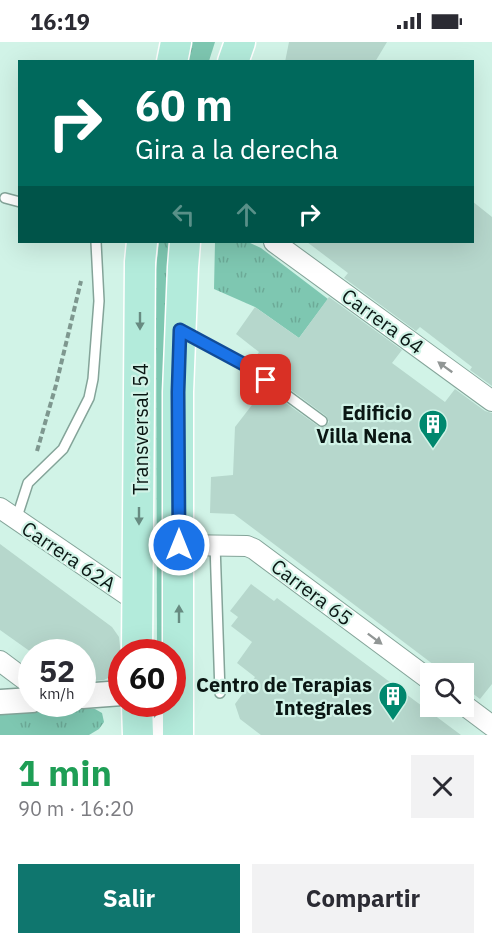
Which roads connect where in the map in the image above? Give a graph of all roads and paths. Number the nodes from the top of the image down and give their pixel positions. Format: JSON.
{"nodes":[{"id":1,"x":167,"y":42,"type":"edge"},
{"id":2,"x":176,"y":42,"type":"edge"},
{"id":3,"x":227,"y":42,"type":"edge"},
{"id":4,"x":240,"y":42,"type":"edge"},
{"id":5,"x":165,"y":60,"type":"edge"},
{"id":6,"x":172,"y":60,"type":"edge"},
{"id":7,"x":222,"y":60,"type":"edge"},
{"id":8,"x":234,"y":60,"type":"edge"},
{"id":9,"x":4,"y":198,"type":"dead end"},
{"id":10,"x":18,"y":202,"type":"edge"},
{"id":11,"x":96,"y":243,"type":"edge"},
{"id":12,"x":142,"y":243,"type":"edge"},
{"id":13,"x":185,"y":243,"type":"edge"},
{"id":14,"x":275,"y":243,"type":"edge"},
{"id":15,"x":82,"y":274,"type":"dead end"},
{"id":16,"x":180,"y":330,"type":"junction"},
{"id":17,"x":492,"y":401,"type":"edge"},
{"id":18,"x":321,"y":421,"type":"dead end"},
{"id":19,"x":28,"y":483,"type":"junction"},
{"id":20,"x":0,"y":508,"type":"edge"},
{"id":21,"x":16,"y":520,"type":"junction"},
{"id":22,"x":215,"y":544,"type":"junction"},
{"id":23,"x":179,"y":545,"type":"junction"},
{"id":24,"x":139,"y":603,"type":"junction"},
{"id":25,"x":138,"y":639,"type":"edge"},
{"id":26,"x":178,"y":639,"type":"edge"},
{"id":27,"x":0,"y":661,"type":"edge"},
{"id":28,"x":420,"y":673,"type":"edge"},
{"id":29,"x":18,"y":674,"type":"edge"},
{"id":30,"x":220,"y":693,"type":"dead end"},
{"id":31,"x":18,"y":701,"type":"edge"},
{"id":32,"x":0,"y":702,"type":"edge"},
{"id":33,"x":474,"y":711,"type":"edge"},
{"id":34,"x":137,"y":717,"type":"edge"},
{"id":35,"x":169,"y":717,"type":"edge"},
{"id":36,"x":178,"y":717,"type":"edge"},
{"id":37,"x":490,"y":721,"type":"edge"},
{"id":38,"x":138,"y":735,"type":"edge"},
{"id":39,"x":154,"y":735,"type":"edge"},
{"id":40,"x":178,"y":735,"type":"edge"}],
"edges":[{"from":1,"to":5,"type":"main road"},
{"from":2,"to":6,"type":"main road"},
{"from":3,"to":7,"type":"main road"},
{"from":4,"to":8,"type":"main road"},
{"from":9,"to":10,"type":"lane"},
{"from":11,"to":19,"type":"lane"},
{"from":12,"to":24,"type":"main road","name":"Transversal 54","one_way":true},
{"from":13,"to":16,"type":"main road","name":"Transversal 54"},
{"from":17,"to":14,"type":"street","name":"Carrera 64","one_way":true},
{"from":15,"to":19,"type":"path"},
{"from":16,"to":18,"type":"lane"},
{"from":16,"to":23,"type":"main road","name":"Transversal 54"},
{"from":19,"to":21,"type":"lane"},
{"from":20,"to":21,"type":"street","name":"Carrera 62A"},
{"from":21,"to":24,"type":"street","name":"Carrera 62A"},
{"from":22,"to":23,"type":"street","name":"Carrera 65"},
{"from":22,"to":28,"type":"street","name":"Carrera 65","one_way":true},
{"from":22,"to":30,"type":"lane"},
{"from":26,"to":23,"type":"main road","name":"Transversal 54","one_way":true},
{"from":24,"to":25,"type":"main road","name":"Transversal 54"},
{"from":27,"to":29,"type":"street"},
{"from":31,"to":32,"type":"street"},
{"from":33,"to":37,"type":"street"},
{"from":34,"to":38,"type":"main road"},
{"from":35,"to":39,"type":"street"},
{"from":36,"to":40,"type":"main road","name":"Transversal 54"}]}
